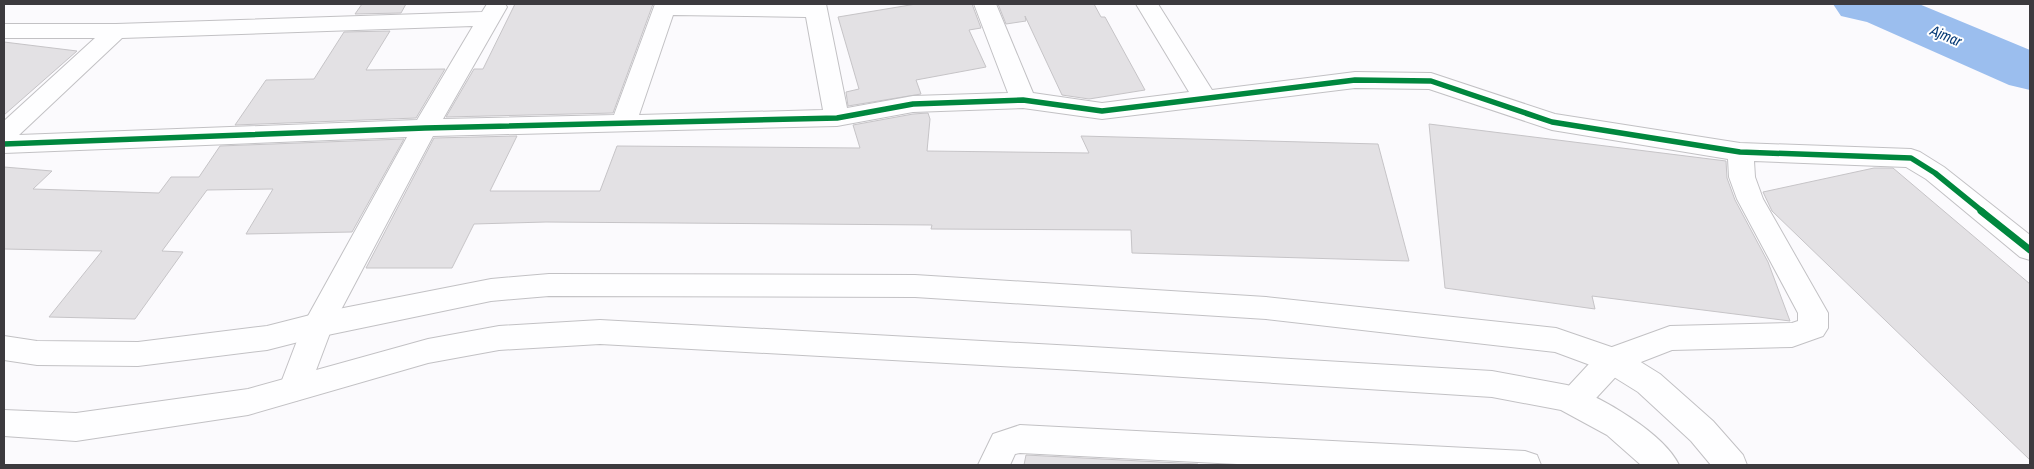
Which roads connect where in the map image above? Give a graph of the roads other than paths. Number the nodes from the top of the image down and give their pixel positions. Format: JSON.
{"nodes":[{"id":1,"x":986,"y":4,"type":"edge"},
{"id":2,"x":1147,"y":4,"type":"edge"},
{"id":3,"x":665,"y":6,"type":"edge"},
{"id":4,"x":816,"y":7,"type":"edge"},
{"id":5,"x":493,"y":11,"type":"edge"},
{"id":6,"x":4,"y":31,"type":"edge"},
{"id":7,"x":116,"y":32,"type":"junction"},
{"id":8,"x":1205,"y":98,"type":"junction"},
{"id":9,"x":1023,"y":100,"type":"junction"},
{"id":10,"x":837,"y":118,"type":"junction"},
{"id":11,"x":624,"y":122,"type":"junction"},
{"id":12,"x":425,"y":128,"type":"junction"},
{"id":13,"x":4,"y":136,"type":"edge"},
{"id":14,"x":4,"y":144,"type":"edge"},
{"id":15,"x":1740,"y":152,"type":"junction"},
{"id":16,"x":2030,"y":250,"type":"edge"},
{"id":17,"x":318,"y":325,"type":"junction"},
{"id":18,"x":4,"y":348,"type":"edge"},
{"id":19,"x":1612,"y":360,"type":"junction"},
{"id":20,"x":295,"y":388,"type":"junction"},
{"id":21,"x":1574,"y":401,"type":"junction"},
{"id":22,"x":4,"y":423,"type":"edge"},
{"id":23,"x":1226,"y":458,"type":"edge"},
{"id":24,"x":1336,"y":461,"type":"edge"},
{"id":25,"x":994,"y":465,"type":"edge"},
{"id":26,"x":1525,"y":465,"type":"edge"},
{"id":27,"x":1663,"y":465,"type":"edge"},
{"id":28,"x":1731,"y":465,"type":"edge"}],
"edges":[{"from":1,"to":9,"type":"street"},
{"from":2,"to":8,"type":"street"},
{"from":3,"to":4,"type":"street"},
{"from":3,"to":11,"type":"street"},
{"from":4,"to":10,"type":"street"},
{"from":5,"to":7,"type":"street"},
{"from":5,"to":12,"type":"street"},
{"from":6,"to":7,"type":"street"},
{"from":7,"to":13,"type":"street"},
{"from":8,"to":9,"type":"street"},
{"from":8,"to":15,"type":"street"},
{"from":9,"to":10,"type":"street"},
{"from":10,"to":11,"type":"street"},
{"from":11,"to":12,"type":"street"},
{"from":12,"to":14,"type":"street"},
{"from":12,"to":17,"type":"street"},
{"from":15,"to":16,"type":"street"},
{"from":15,"to":19,"type":"street"},
{"from":17,"to":18,"type":"street"},
{"from":17,"to":19,"type":"street"},
{"from":17,"to":20,"type":"street"},
{"from":19,"to":21,"type":"street"},
{"from":19,"to":28,"type":"street"},
{"from":20,"to":21,"type":"street"},
{"from":20,"to":22,"type":"street"},
{"from":21,"to":27,"type":"street"},
{"from":23,"to":24,"type":"street"},
{"from":23,"to":25,"type":"street"},
{"from":24,"to":26,"type":"street"}]}
